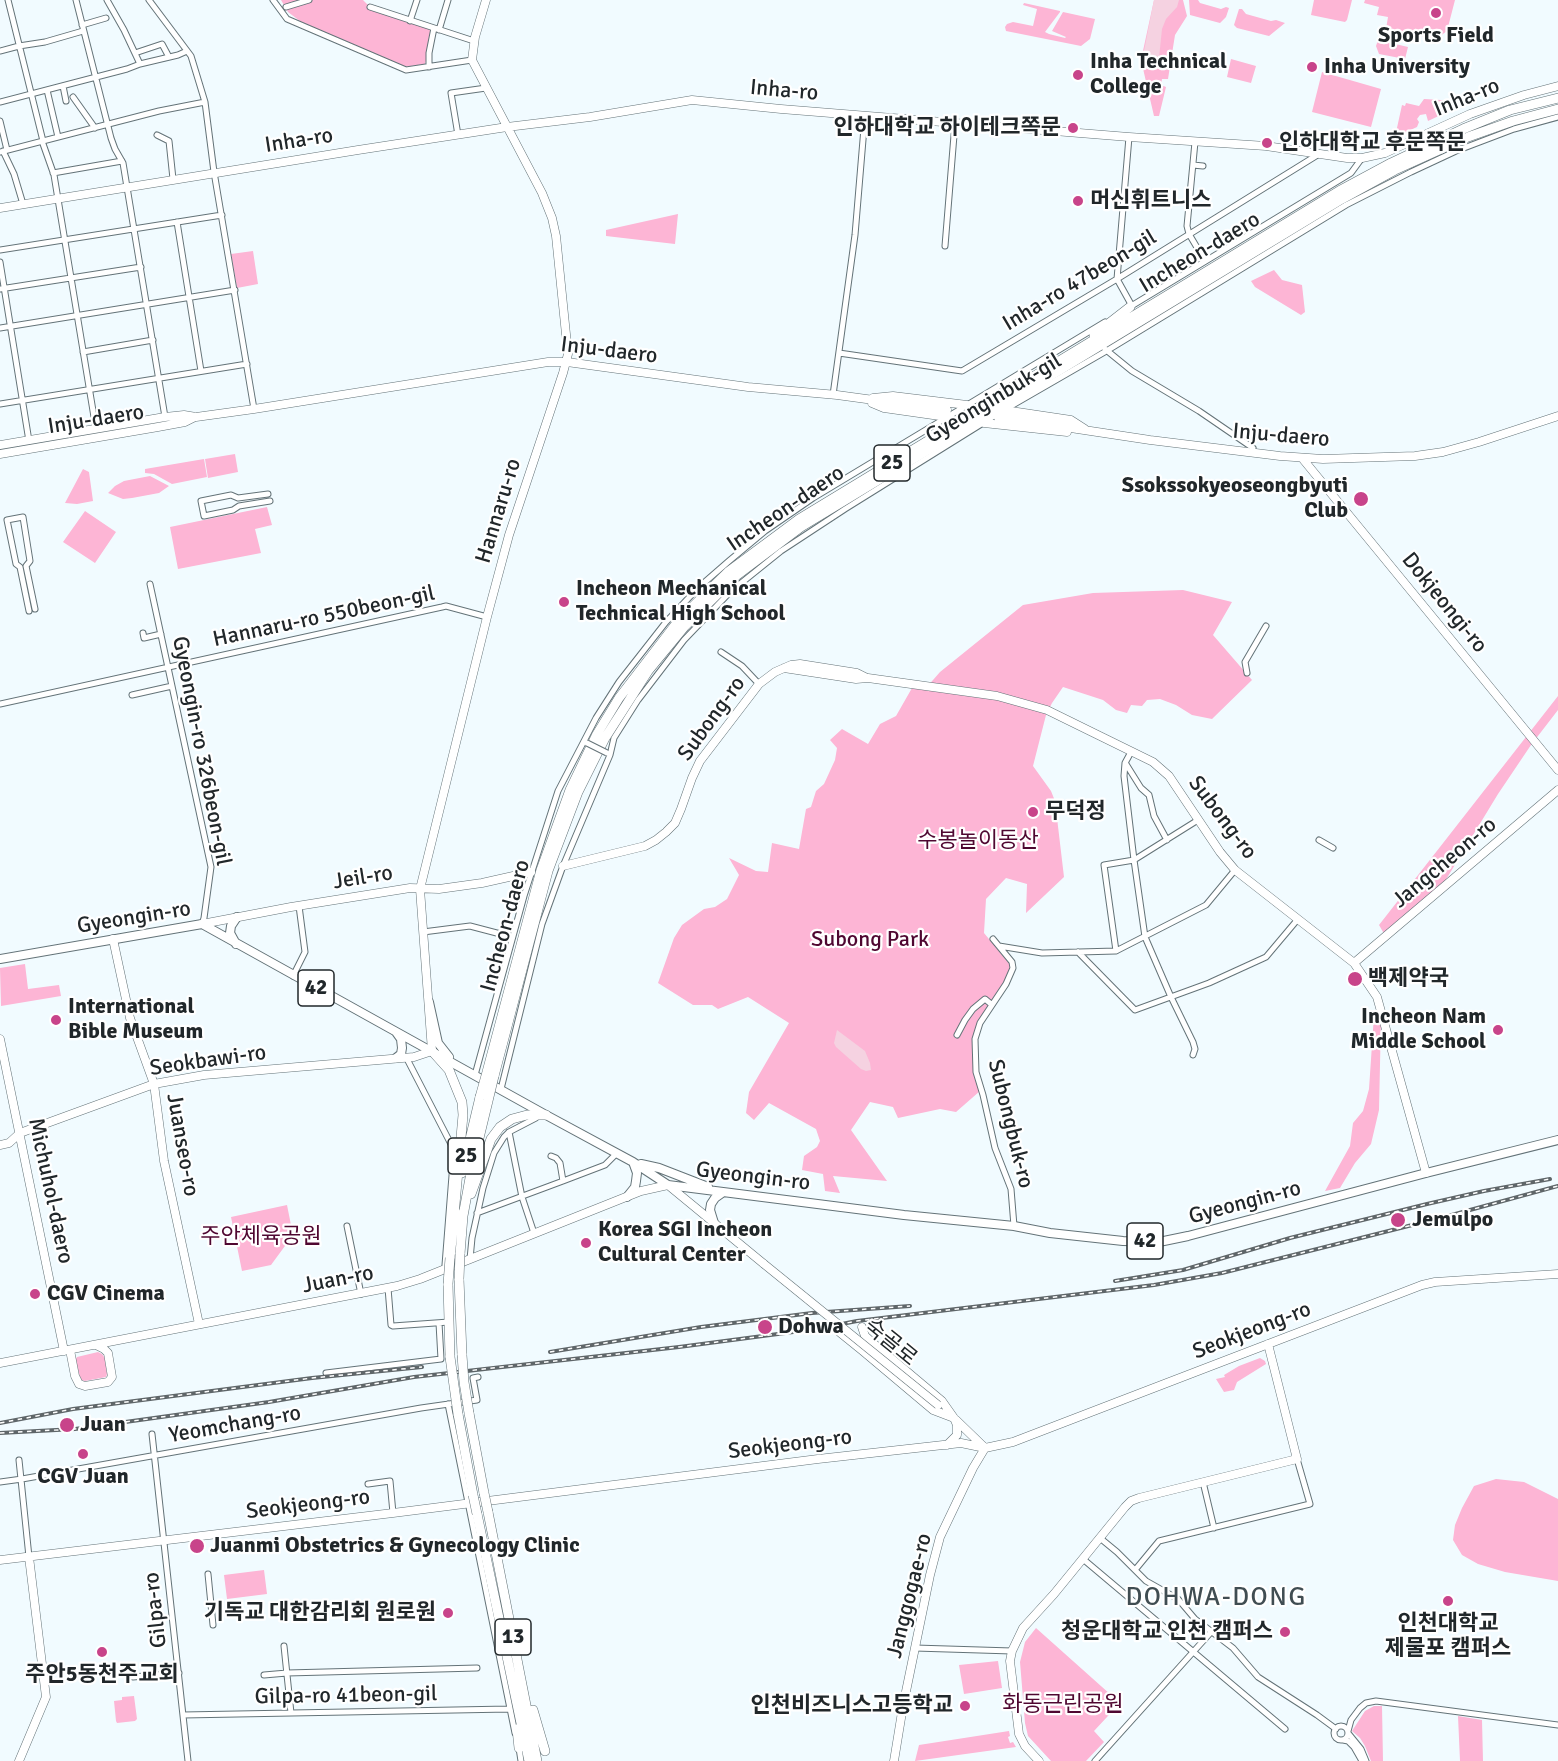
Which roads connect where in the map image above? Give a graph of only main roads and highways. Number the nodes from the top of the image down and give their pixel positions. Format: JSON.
{"nodes":[{"id":1,"x":486,"y":0,"type":"edge"},
{"id":2,"x":1558,"y":86,"type":"edge"},
{"id":3,"x":1558,"y":98,"type":"edge"},
{"id":4,"x":1558,"y":109,"type":"edge"},
{"id":5,"x":507,"y":127,"type":"junction"},
{"id":6,"x":0,"y":208,"type":"edge"},
{"id":7,"x":1131,"y":306,"type":"road end"},
{"id":8,"x":1083,"y":346,"type":"junction"},
{"id":9,"x":567,"y":362,"type":"junction"},
{"id":10,"x":866,"y":400,"type":"junction"},
{"id":11,"x":967,"y":405,"type":"road end"},
{"id":12,"x":947,"y":414,"type":"road end"},
{"id":13,"x":1001,"y":414,"type":"road end"},
{"id":14,"x":1558,"y":416,"type":"edge"},
{"id":15,"x":196,"y":417,"type":"junction"},
{"id":16,"x":984,"y":423,"type":"road end"},
{"id":17,"x":1086,"y":430,"type":"junction"},
{"id":18,"x":30,"y":444,"type":"junction"},
{"id":19,"x":0,"y":445,"type":"edge"},
{"id":20,"x":0,"y":454,"type":"edge"},
{"id":21,"x":1302,"y":458,"type":"junction"},
{"id":22,"x":1558,"y":770,"type":"edge"},
{"id":23,"x":1558,"y":790,"type":"edge"},
{"id":24,"x":563,"y":866,"type":"road end"},
{"id":25,"x":531,"y":872,"type":"road end"},
{"id":26,"x":420,"y":889,"type":"junction"},
{"id":27,"x":237,"y":917,"type":"junction"},
{"id":28,"x":202,"y":924,"type":"junction"},
{"id":29,"x":113,"y":939,"type":"junction"},
{"id":30,"x":236,"y":945,"type":"junction"},
{"id":31,"x":0,"y":959,"type":"edge"},
{"id":32,"x":1354,"y":963,"type":"junction"},
{"id":33,"x":429,"y":1002,"type":"junction"},
{"id":34,"x":395,"y":1031,"type":"junction"},
{"id":35,"x":0,"y":1039,"type":"edge"},
{"id":36,"x":432,"y":1051,"type":"junction"},
{"id":37,"x":401,"y":1058,"type":"junction"},
{"id":38,"x":456,"y":1064,"type":"junction"},
{"id":39,"x":490,"y":1074,"type":"junction"},
{"id":40,"x":154,"y":1084,"type":"junction"},
{"id":41,"x":546,"y":1115,"type":"junction"},
{"id":42,"x":20,"y":1133,"type":"junction"},
{"id":43,"x":1558,"y":1140,"type":"edge"},
{"id":44,"x":0,"y":1145,"type":"edge"},
{"id":45,"x":633,"y":1162,"type":"junction"},
{"id":46,"x":1426,"y":1173,"type":"junction"},
{"id":47,"x":668,"y":1185,"type":"junction"},
{"id":48,"x":722,"y":1193,"type":"junction"},
{"id":49,"x":627,"y":1197,"type":"junction"},
{"id":50,"x":459,"y":1216,"type":"junction"},
{"id":51,"x":714,"y":1223,"type":"junction"},
{"id":52,"x":1558,"y":1274,"type":"edge"},
{"id":53,"x":199,"y":1324,"type":"junction"},
{"id":54,"x":862,"y":1327,"type":"dead end"},
{"id":55,"x":838,"y":1332,"type":"dead end"},
{"id":56,"x":873,"y":1343,"type":"junction"},
{"id":57,"x":1268,"y":1344,"type":"junction"},
{"id":58,"x":96,"y":1345,"type":"junction"},
{"id":59,"x":67,"y":1350,"type":"junction"},
{"id":60,"x":864,"y":1352,"type":"junction"},
{"id":61,"x":0,"y":1363,"type":"edge"},
{"id":62,"x":954,"y":1418,"type":"junction"},
{"id":63,"x":947,"y":1445,"type":"junction"},
{"id":64,"x":985,"y":1448,"type":"junction"},
{"id":65,"x":470,"y":1499,"type":"junction"},
{"id":66,"x":29,"y":1557,"type":"junction"},
{"id":67,"x":0,"y":1560,"type":"edge"},
{"id":68,"x":512,"y":1654,"type":"junction"},
{"id":69,"x":519,"y":1748,"type":"road end"},
{"id":70,"x":545,"y":1751,"type":"dead end"},
{"id":71,"x":19,"y":1761,"type":"edge"},
{"id":72,"x":529,"y":1761,"type":"edge"},
{"id":73,"x":537,"y":1761,"type":"edge"},
{"id":74,"x":894,"y":1761,"type":"edge"},
{"id":75,"x":1039,"y":1761,"type":"edge"}],
"edges":[{"from":1,"to":5,"type":"main road","name":"Hannaru-ro"},
{"from":2,"to":5,"type":"main road","name":"Inha-ro"},
{"from":3,"to":8,"type":"highway","name":"Incheon-daero","number":"25"},
{"from":4,"to":39,"type":"highway","name":"Incheon-daero","number":"25"},
{"from":5,"to":6,"type":"main road","name":"Inha-ro"},
{"from":5,"to":9,"type":"main road","name":"Hannaru-ro"},
{"from":7,"to":8,"type":"highway"},
{"from":8,"to":39,"type":"highway","name":"Incheon-daero","number":"25"},
{"from":9,"to":10,"type":"main road","name":"Inju-daero"},
{"from":9,"to":15,"type":"main road","name":"Inju-daero"},
{"from":9,"to":26,"type":"main road","name":"Hannaru-ro"},
{"from":10,"to":11,"type":"main road"},
{"from":10,"to":12,"type":"main road"},
{"from":13,"to":17,"type":"main road","name":"Inju-daero"},
{"from":14,"to":21,"type":"main road","name":"Inju-daero"},
{"from":15,"to":18,"type":"main road","name":"Inju-daero"},
{"from":15,"to":18,"type":"main road","name":"Inju-daero"},
{"from":16,"to":17,"type":"main road"},
{"from":17,"to":21,"type":"main road","name":"Inju-daero"},
{"from":18,"to":19,"type":"main road","name":"Inju-daero"},
{"from":18,"to":20,"type":"main road","name":"Inju-daero"},
{"from":21,"to":22,"type":"main road","name":"Dokjeongi-ro"},
{"from":23,"to":32,"type":"main road","name":"Jangcheon-ro"},
{"from":24,"to":32,"type":"main road","name":"Subong-ro"},
{"from":25,"to":26,"type":"main road","name":"Jeil-ro"},
{"from":26,"to":27,"type":"main road","name":"Jeil-ro"},
{"from":26,"to":33,"type":"main road","name":"Hannaru-ro"},
{"from":27,"to":28,"type":"main road","name":"Jeil-ro"},
{"from":27,"to":30,"type":"main road"},
{"from":28,"to":29,"type":"main road","name":"Gyeongin-ro"},
{"from":28,"to":30,"type":"main road","name":"Gyeongin-ro","number":"42"},
{"from":29,"to":31,"type":"main road","name":"Gyeongin-ro"},
{"from":29,"to":40,"type":"main road","name":"Juanseo-ro"},
{"from":30,"to":34,"type":"main road","name":"Gyeongin-ro","number":"42"},
{"from":32,"to":46,"type":"main road","name":"Subong-ro"},
{"from":33,"to":36,"type":"main road","name":"Hannaru-ro"},
{"from":33,"to":38,"type":"main road"},
{"from":34,"to":36,"type":"main road","name":"Gyeongin-ro","number":"42"},
{"from":34,"to":37,"type":"main road"},
{"from":35,"to":42,"type":"main road","name":"Michuhol-daero"},
{"from":36,"to":37,"type":"main road","name":"Seokbawi-ro"},
{"from":36,"to":38,"type":"main road","name":"Gyeongin-ro","number":"42"},
{"from":36,"to":50,"type":"highway"},
{"from":37,"to":40,"type":"main road","name":"Seokbawi-ro"},
{"from":38,"to":41,"type":"main road","name":"Gyeongin-ro","number":"42"},
{"from":39,"to":50,"type":"highway","name":"Incheon-daero","number":"25","bridge":true},
{"from":40,"to":42,"type":"main road","name":"Seokbawi-ro"},
{"from":40,"to":53,"type":"main road","name":"Juanseo-ro"},
{"from":41,"to":45,"type":"main road","name":"Gyeongin-ro","number":"42"},
{"from":41,"to":50,"type":"highway"},
{"from":42,"to":44,"type":"main road","name":"Seokbawi-ro"},
{"from":42,"to":59,"type":"main road","name":"Michuhol-daero"},
{"from":43,"to":46,"type":"main road","name":"Gyeongin-ro","number":"42"},
{"from":45,"to":47,"type":"main road","name":"Gyeongin-ro","number":"42"},
{"from":45,"to":48,"type":"main road"},
{"from":45,"to":49,"type":"main road"},
{"from":46,"to":48,"type":"main road","name":"Gyeongin-ro","number":"42"},
{"from":47,"to":48,"type":"main road","name":"Gyeongin-ro","number":"42"},
{"from":47,"to":49,"type":"main road","name":"Juan-ro"},
{"from":47,"to":51,"type":"main road","name":"숙골로"},
{"from":48,"to":51,"type":"main road"},
{"from":49,"to":53,"type":"main road","name":"Juan-ro"},
{"from":50,"to":65,"type":"highway","name":"Incheon-daero","number":"13","bridge":true},
{"from":50,"to":68,"type":"highway","name":"Incheon-daero","number":"13","bridge":true},
{"from":51,"to":62,"type":"main road","name":"숙골로","bridge":true},
{"from":52,"to":57,"type":"main road","name":"Seokjeong-ro"},
{"from":53,"to":58,"type":"main road","name":"Juan-ro"},
{"from":54,"to":56,"type":"main road"},
{"from":55,"to":60,"type":"main road"},
{"from":56,"to":60,"type":"main road"},
{"from":56,"to":62,"type":"main road"},
{"from":57,"to":64,"type":"main road","name":"Seokjeong-ro"},
{"from":57,"to":75,"type":"main road"},
{"from":58,"to":59,"type":"main road","name":"Juan-ro"},
{"from":58,"to":59,"type":"main road"},
{"from":59,"to":61,"type":"main road","name":"Juan-ro"},
{"from":60,"to":62,"type":"main road"},
{"from":62,"to":63,"type":"main road"},
{"from":62,"to":64,"type":"main road"},
{"from":63,"to":64,"type":"main road","name":"Seokjeong-ro"},
{"from":63,"to":65,"type":"main road","name":"Seokjeong-ro"},
{"from":64,"to":74,"type":"main road","name":"Janggogae-ro"},
{"from":65,"to":66,"type":"main road","name":"Seokjeong-ro"},
{"from":65,"to":68,"type":"highway","number":"13","bridge":true},
{"from":66,"to":67,"type":"main road","name":"Seokjeong-ro"},
{"from":66,"to":71,"type":"main road"},
{"from":68,"to":69,"type":"highway"},
{"from":68,"to":70,"type":"highway"},
{"from":68,"to":72,"type":"highway","number":"13"},
{"from":68,"to":73,"type":"highway","number":"13"}]}
